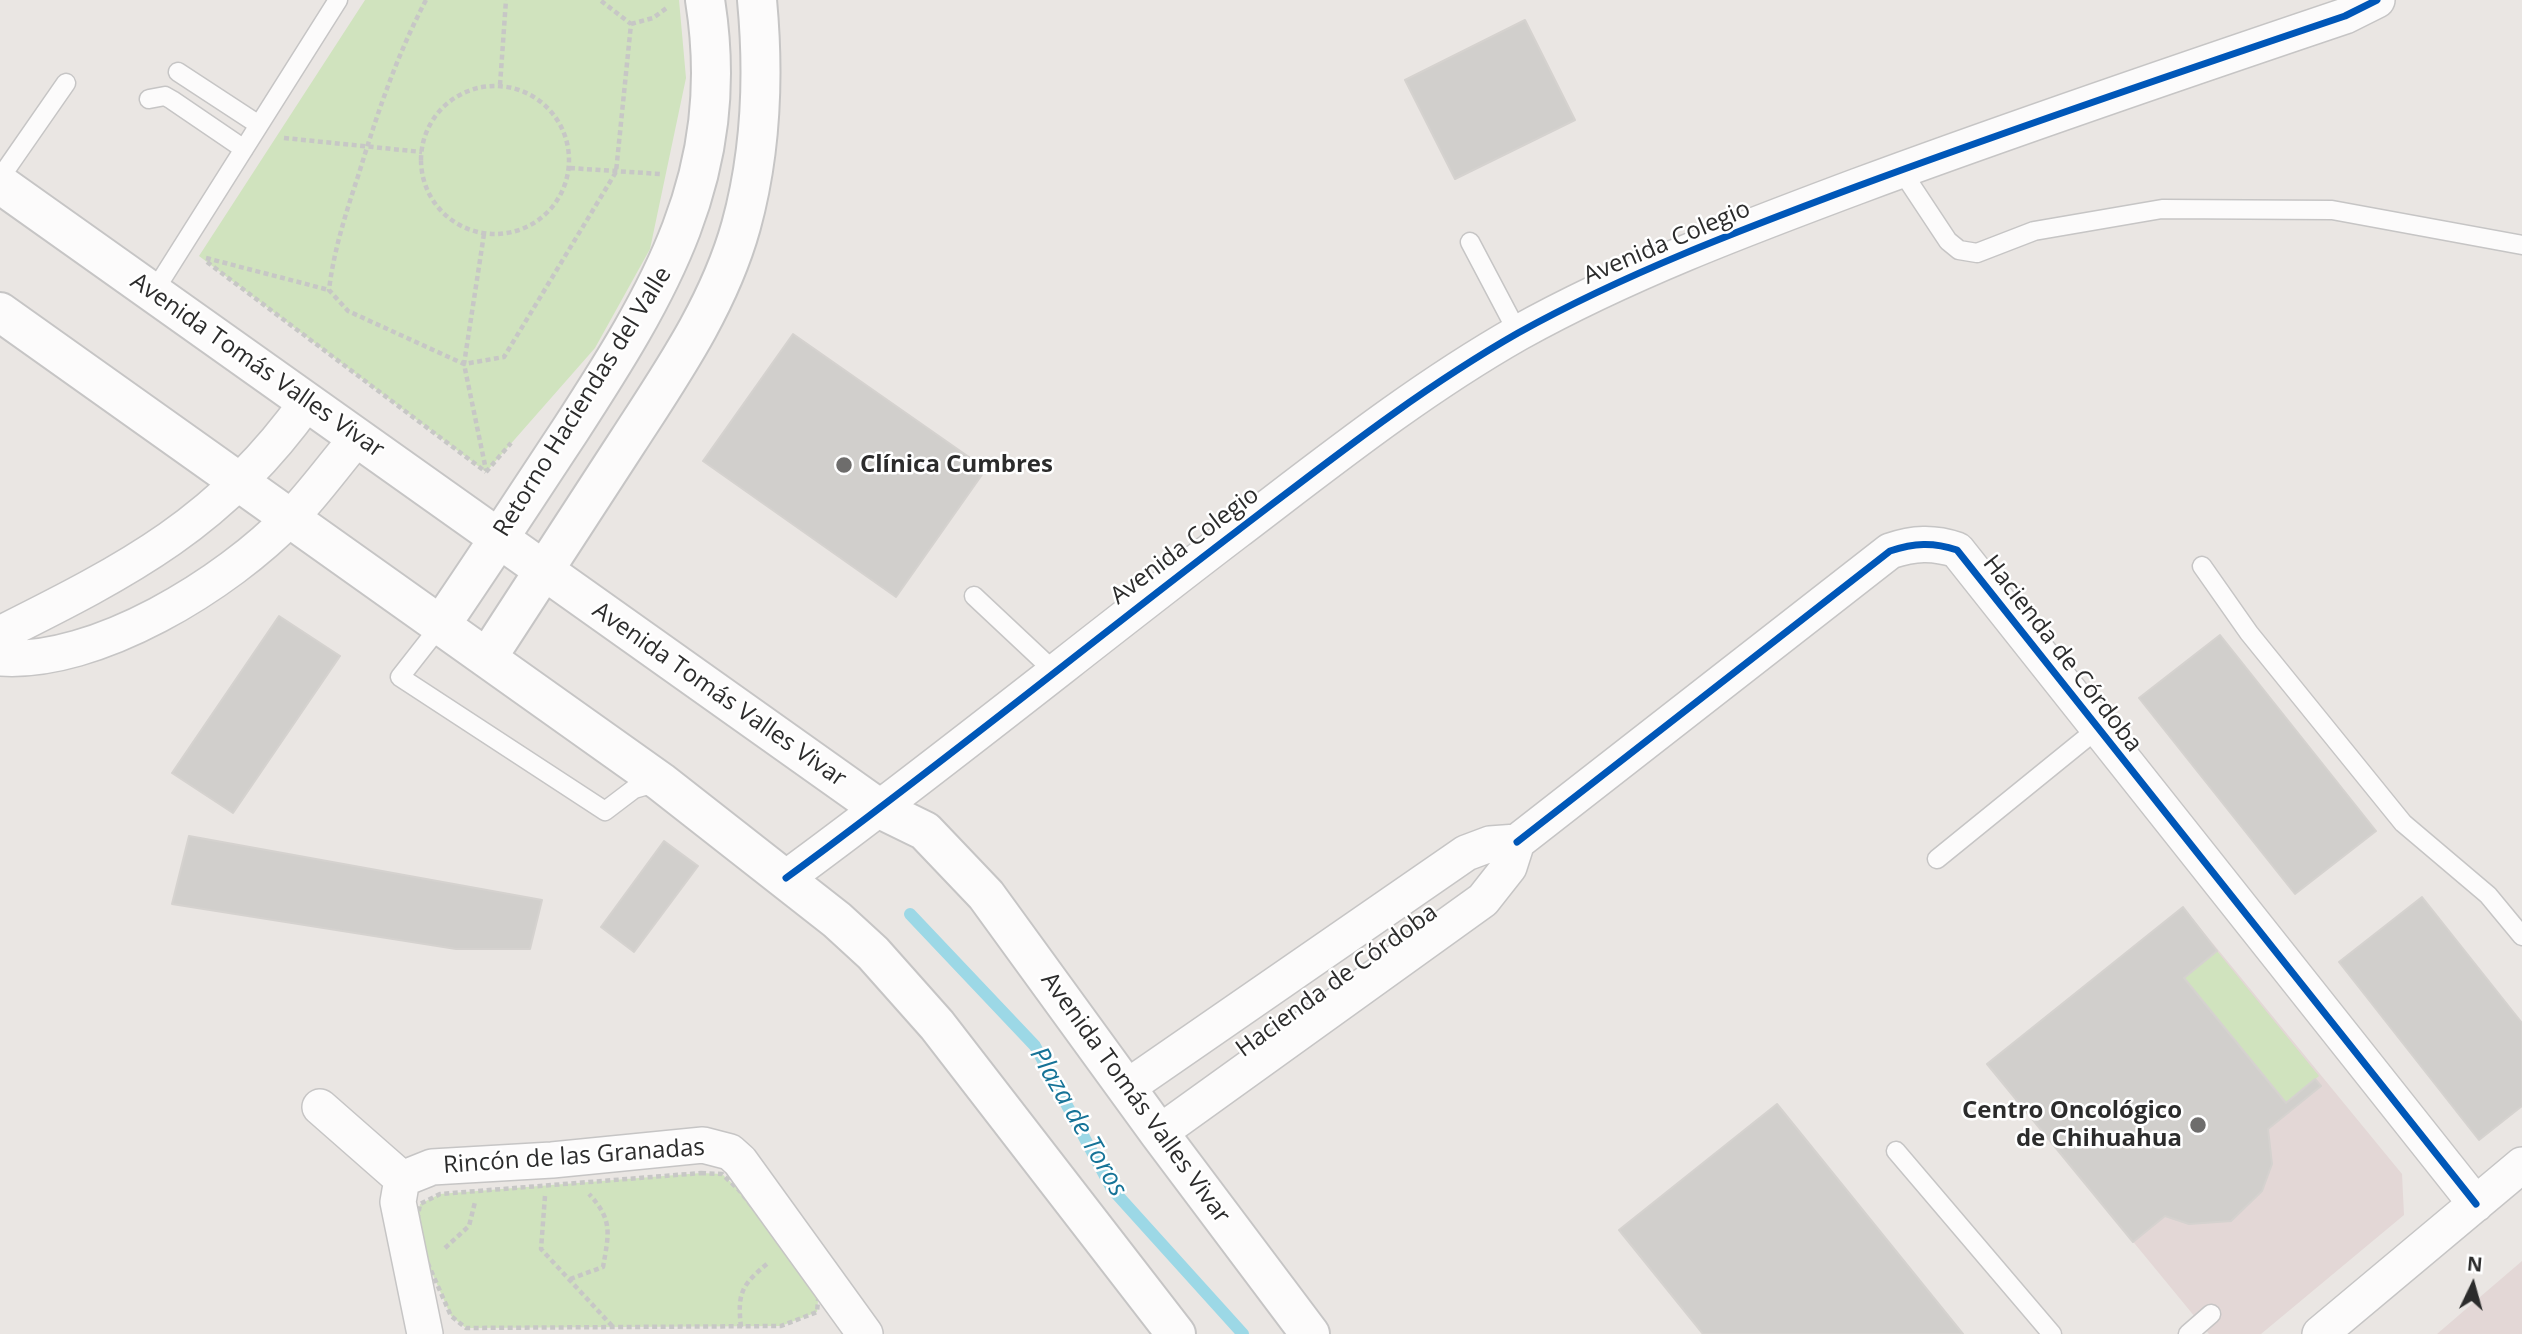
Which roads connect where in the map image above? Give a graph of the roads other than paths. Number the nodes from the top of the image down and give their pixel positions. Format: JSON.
{"nodes":[{"id":1,"x":338,"y":0,"type":"edge"},
{"id":2,"x":705,"y":0,"type":"edge"},
{"id":3,"x":757,"y":0,"type":"edge"},
{"id":4,"x":2377,"y":0,"type":"edge"},
{"id":5,"x":178,"y":72,"type":"dead end"},
{"id":6,"x":66,"y":83,"type":"dead end"},
{"id":7,"x":149,"y":99,"type":"dead end"},
{"id":8,"x":259,"y":125,"type":"junction"},
{"id":9,"x":243,"y":149,"type":"junction"},
{"id":10,"x":1901,"y":170,"type":"junction"},
{"id":11,"x":0,"y":178,"type":"edge"},
{"id":12,"x":0,"y":184,"type":"edge"},
{"id":13,"x":1471,"y":242,"type":"dead end"},
{"id":14,"x":2522,"y":245,"type":"edge"},
{"id":15,"x":153,"y":293,"type":"junction"},
{"id":16,"x":0,"y":312,"type":"edge"},
{"id":17,"x":1518,"y":333,"type":"junction"},
{"id":18,"x":307,"y":402,"type":"junction"},
{"id":19,"x":357,"y":438,"type":"junction"},
{"id":20,"x":242,"y":481,"type":"junction"},
{"id":21,"x":291,"y":517,"type":"junction"},
{"id":22,"x":499,"y":539,"type":"junction"},
{"id":23,"x":145,"y":558,"type":"junction"},
{"id":24,"x":2202,"y":566,"type":"dead end"},
{"id":25,"x":544,"y":570,"type":"junction"},
{"id":26,"x":974,"y":596,"type":"dead end"},
{"id":27,"x":178,"y":603,"type":"junction"},
{"id":28,"x":440,"y":625,"type":"junction"},
{"id":29,"x":0,"y":636,"type":"edge"},
{"id":30,"x":487,"y":658,"type":"junction"},
{"id":31,"x":13,"y":659,"type":"edge"},
{"id":32,"x":1054,"y":671,"type":"junction"},
{"id":33,"x":2096,"y":730,"type":"junction"},
{"id":34,"x":661,"y":782,"type":"junction"},
{"id":35,"x":880,"y":809,"type":"junction"},
{"id":36,"x":1517,"y":842,"type":"junction"},
{"id":37,"x":1937,"y":859,"type":"dead end"},
{"id":38,"x":786,"y":878,"type":"junction"},
{"id":39,"x":2522,"y":936,"type":"edge"},
{"id":40,"x":1126,"y":1088,"type":"junction"},
{"id":41,"x":320,"y":1107,"type":"dead end"},
{"id":42,"x":1159,"y":1133,"type":"junction"},
{"id":43,"x":1896,"y":1151,"type":"dead end"},
{"id":44,"x":2522,"y":1165,"type":"edge"},
{"id":45,"x":402,"y":1179,"type":"junction"},
{"id":46,"x":2476,"y":1204,"type":"junction"},
{"id":47,"x":2211,"y":1314,"type":"dead end"},
{"id":48,"x":425,"y":1334,"type":"edge"},
{"id":49,"x":866,"y":1334,"type":"edge"},
{"id":50,"x":1176,"y":1334,"type":"edge"},
{"id":51,"x":1310,"y":1334,"type":"edge"},
{"id":52,"x":2052,"y":1334,"type":"edge"},
{"id":53,"x":2188,"y":1334,"type":"edge"},
{"id":54,"x":2320,"y":1334,"type":"edge"}],
"edges":[{"from":1,"to":8,"type":"lane"},
{"from":2,"to":22,"type":"main road","name":"Retorno Haciendas del Valle"},
{"from":3,"to":25,"type":"main road"},
{"from":4,"to":10,"type":"street","name":"Avenida Colegio"},
{"from":5,"to":8,"type":"lane"},
{"from":6,"to":11,"type":"lane"},
{"from":7,"to":9,"type":"lane"},
{"from":8,"to":9,"type":"lane"},
{"from":9,"to":15,"type":"lane"},
{"from":10,"to":14,"type":"lane"},
{"from":10,"to":17,"type":"street","name":"Avenida Colegio"},
{"from":12,"to":15,"type":"main road","name":"Avenida Tomás Valles Vivar"},
{"from":13,"to":17,"type":"lane"},
{"from":15,"to":18,"type":"main road","name":"Avenida Tomás Valles Vivar"},
{"from":16,"to":20,"type":"main road"},
{"from":17,"to":32,"type":"street","name":"Avenida Colegio"},
{"from":18,"to":19,"type":"main road","name":"Avenida Tomás Valles Vivar"},
{"from":18,"to":20,"type":"street"},
{"from":19,"to":21,"type":"street"},
{"from":19,"to":22,"type":"main road","name":"Avenida Tomás Valles Vivar"},
{"from":20,"to":21,"type":"main road"},
{"from":20,"to":23,"type":"street"},
{"from":21,"to":27,"type":"street"},
{"from":21,"to":28,"type":"main road"},
{"from":22,"to":25,"type":"main road","name":"Avenida Tomás Valles Vivar"},
{"from":22,"to":28,"type":"main road","name":"Retorno Haciendas del Valle"},
{"from":23,"to":27,"type":"street"},
{"from":23,"to":29,"type":"street"},
{"from":24,"to":39,"type":"lane"},
{"from":25,"to":30,"type":"main road"},
{"from":25,"to":35,"type":"main road","name":"Avenida Tomás Valles Vivar"},
{"from":26,"to":32,"type":"lane"},
{"from":27,"to":31,"type":"street"},
{"from":28,"to":30,"type":"main road"},
{"from":28,"to":34,"type":"lane"},
{"from":29,"to":31,"type":"street"},
{"from":30,"to":34,"type":"main road"},
{"from":32,"to":35,"type":"street","name":"Avenida Colegio"},
{"from":33,"to":36,"type":"street","name":"Hacienda de Córdoba"},
{"from":33,"to":37,"type":"lane"},
{"from":33,"to":46,"type":"street","name":"Hacienda de Córdoba"},
{"from":34,"to":38,"type":"main road"},
{"from":35,"to":38,"type":"street","name":"Avenida Colegio"},
{"from":35,"to":40,"type":"main road","name":"Avenida Tomás Valles Vivar"},
{"from":36,"to":40,"type":"street","name":"Hacienda de Córdoba"},
{"from":36,"to":42,"type":"street","name":"Hacienda de Córdoba"},
{"from":38,"to":50,"type":"main road"},
{"from":40,"to":42,"type":"main road","name":"Avenida Tomás Valles Vivar"},
{"from":41,"to":45,"type":"street"},
{"from":42,"to":51,"type":"main road","name":"Avenida Tomás Valles Vivar"},
{"from":43,"to":52,"type":"lane"},
{"from":44,"to":46,"type":"street"},
{"from":45,"to":48,"type":"street"},
{"from":45,"to":49,"type":"street","name":"Rincón de las Granadas"},
{"from":46,"to":54,"type":"street"},
{"from":47,"to":53,"type":"lane"}]}
